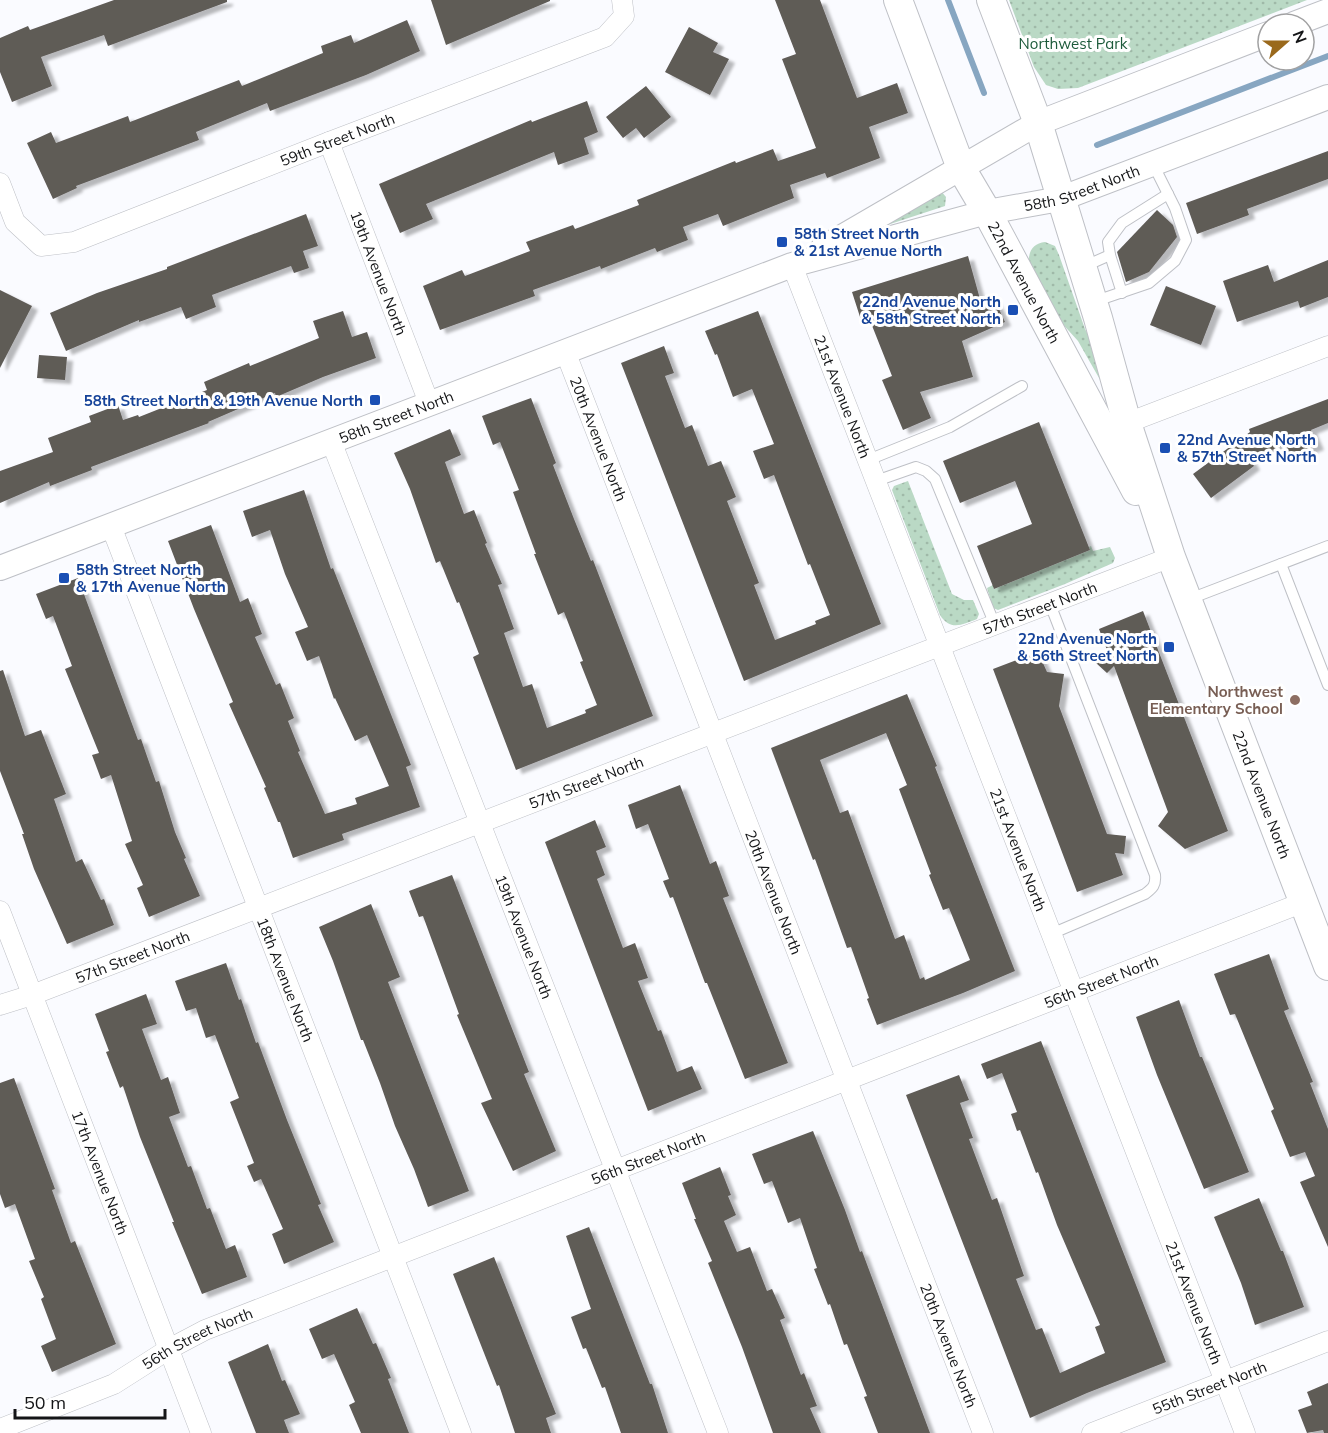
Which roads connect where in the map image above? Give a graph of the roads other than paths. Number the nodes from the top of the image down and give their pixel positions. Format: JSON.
{"nodes":[{"id":1,"x":898,"y":0,"type":"edge"},
{"id":2,"x":992,"y":0,"type":"edge"},
{"id":3,"x":623,"y":8,"type":"edge"},
{"id":4,"x":1256,"y":39,"type":"edge"},
{"id":5,"x":1328,"y":97,"type":"edge"},
{"id":6,"x":1038,"y":123,"type":"junction"},
{"id":7,"x":328,"y":142,"type":"junction"},
{"id":8,"x":1153,"y":164,"type":"junction"},
{"id":9,"x":961,"y":168,"type":"junction"},
{"id":10,"x":0,"y":183,"type":"edge"},
{"id":11,"x":1168,"y":194,"type":"junction"},
{"id":12,"x":1060,"y":199,"type":"junction"},
{"id":13,"x":987,"y":212,"type":"junction"},
{"id":14,"x":1110,"y":255,"type":"junction"},
{"id":15,"x":792,"y":265,"type":"junction"},
{"id":16,"x":1082,"y":268,"type":"junction"},
{"id":17,"x":1122,"y":293,"type":"junction"},
{"id":18,"x":1093,"y":302,"type":"junction"},
{"id":19,"x":1328,"y":346,"type":"edge"},
{"id":20,"x":565,"y":351,"type":"junction"},
{"id":21,"x":1022,"y":386,"type":"dead end"},
{"id":22,"x":429,"y":403,"type":"junction"},
{"id":23,"x":1127,"y":423,"type":"junction"},
{"id":24,"x":331,"y":441,"type":"junction"},
{"id":25,"x":868,"y":460,"type":"junction"},
{"id":26,"x":876,"y":482,"type":"junction"},
{"id":27,"x":111,"y":526,"type":"junction"},
{"id":28,"x":1328,"y":546,"type":"edge"},
{"id":29,"x":1171,"y":557,"type":"junction"},
{"id":30,"x":1281,"y":564,"type":"junction"},
{"id":31,"x":0,"y":568,"type":"edge"},
{"id":32,"x":1187,"y":600,"type":"junction"},
{"id":33,"x":1050,"y":604,"type":"junction"},
{"id":34,"x":995,"y":625,"type":"junction"},
{"id":35,"x":940,"y":646,"type":"junction"},
{"id":36,"x":1328,"y":686,"type":"edge"},
{"id":37,"x":712,"y":734,"type":"junction"},
{"id":38,"x":480,"y":823,"type":"junction"},
{"id":39,"x":1304,"y":902,"type":"junction"},
{"id":40,"x":258,"y":908,"type":"junction"},
{"id":41,"x":0,"y":911,"type":"edge"},
{"id":42,"x":1051,"y":934,"type":"junction"},
{"id":43,"x":1328,"y":966,"type":"edge"},
{"id":44,"x":1074,"y":992,"type":"junction"},
{"id":45,"x":32,"y":995,"type":"junction"},
{"id":46,"x":0,"y":1005,"type":"edge"},
{"id":47,"x":847,"y":1081,"type":"junction"},
{"id":48,"x":615,"y":1171,"type":"junction"},
{"id":49,"x":393,"y":1258,"type":"junction"},
{"id":50,"x":1328,"y":1341,"type":"edge"},
{"id":51,"x":169,"y":1349,"type":"junction"},
{"id":52,"x":1225,"y":1381,"type":"junction"},
{"id":53,"x":0,"y":1429,"type":"edge"},
{"id":54,"x":201,"y":1433,"type":"edge"},
{"id":55,"x":461,"y":1433,"type":"edge"},
{"id":56,"x":717,"y":1433,"type":"edge"},
{"id":57,"x":983,"y":1433,"type":"edge"},
{"id":58,"x":1092,"y":1433,"type":"edge"},
{"id":59,"x":1245,"y":1433,"type":"edge"}],
"edges":[{"from":1,"to":9,"type":"main road","name":"22nd Avenue North"},
{"from":2,"to":6,"type":"main road","name":"22nd Avenue North"},
{"from":3,"to":7,"type":"street","name":"59th Street North"},
{"from":4,"to":6,"type":"street","name":"58th Street North"},
{"from":5,"to":8,"type":"street","name":"58th Street North"},
{"from":6,"to":9,"type":"street","name":"58th Street North"},
{"from":6,"to":12,"type":"main road","name":"22nd Avenue North"},
{"from":7,"to":10,"type":"street","name":"59th Street North"},
{"from":7,"to":22,"type":"street","name":"19th Avenue North"},
{"from":8,"to":11,"type":"lane"},
{"from":8,"to":12,"type":"street","name":"58th Street North"},
{"from":9,"to":13,"type":"main road","name":"22nd Avenue North"},
{"from":9,"to":15,"type":"street","name":"58th Street North"},
{"from":11,"to":14,"type":"lane"},
{"from":11,"to":17,"type":"lane"},
{"from":12,"to":13,"type":"street","name":"58th Street North"},
{"from":12,"to":16,"type":"main road","name":"22nd Avenue North"},
{"from":13,"to":15,"type":"street","name":"58th Street North"},
{"from":13,"to":29,"type":"main road","name":"22nd Avenue North"},
{"from":14,"to":16,"type":"lane"},
{"from":14,"to":17,"type":"lane"},
{"from":15,"to":20,"type":"street","name":"58th Street North"},
{"from":15,"to":25,"type":"street","name":"21st Avenue North"},
{"from":16,"to":18,"type":"main road","name":"22nd Avenue North"},
{"from":17,"to":18,"type":"lane"},
{"from":18,"to":23,"type":"main road","name":"22nd Avenue North"},
{"from":19,"to":23,"type":"street"},
{"from":20,"to":22,"type":"street","name":"58th Street North"},
{"from":20,"to":37,"type":"street","name":"20th Avenue North"},
{"from":21,"to":25,"type":"lane"},
{"from":22,"to":24,"type":"street","name":"58th Street North"},
{"from":23,"to":29,"type":"main road","name":"22nd Avenue North"},
{"from":24,"to":27,"type":"street","name":"58th Street North"},
{"from":24,"to":38,"type":"street","name":"19th Avenue North"},
{"from":25,"to":26,"type":"street","name":"21st Avenue North"},
{"from":26,"to":34,"type":"lane"},
{"from":26,"to":35,"type":"street","name":"21st Avenue North"},
{"from":27,"to":31,"type":"street","name":"58th Street North"},
{"from":27,"to":40,"type":"street","name":"18th Avenue North"},
{"from":28,"to":30,"type":"lane"},
{"from":29,"to":32,"type":"main road","name":"22nd Avenue North"},
{"from":29,"to":33,"type":"street","name":"57th Street North"},
{"from":30,"to":32,"type":"lane"},
{"from":30,"to":36,"type":"lane"},
{"from":32,"to":39,"type":"main road","name":"22nd Avenue North"},
{"from":33,"to":34,"type":"street","name":"57th Street North"},
{"from":33,"to":42,"type":"lane"},
{"from":34,"to":35,"type":"street","name":"57th Street North"},
{"from":35,"to":37,"type":"street","name":"57th Street North"},
{"from":35,"to":42,"type":"street","name":"21st Avenue North"},
{"from":37,"to":38,"type":"street","name":"57th Street North"},
{"from":37,"to":47,"type":"street","name":"20th Avenue North"},
{"from":38,"to":40,"type":"street","name":"57th Street North"},
{"from":38,"to":48,"type":"street","name":"19th Avenue North"},
{"from":39,"to":43,"type":"main road","name":"22nd Avenue North"},
{"from":39,"to":44,"type":"street","name":"56th Street North"},
{"from":40,"to":45,"type":"street","name":"57th Street North"},
{"from":40,"to":49,"type":"street","name":"18th Avenue North"},
{"from":41,"to":45,"type":"street","name":"17th Avenue North"},
{"from":42,"to":44,"type":"street","name":"21st Avenue North"},
{"from":44,"to":47,"type":"street","name":"56th Street North"},
{"from":44,"to":52,"type":"street","name":"21st Avenue North"},
{"from":45,"to":46,"type":"street","name":"57th Street North"},
{"from":45,"to":51,"type":"street","name":"17th Avenue North"},
{"from":47,"to":48,"type":"street","name":"56th Street North"},
{"from":47,"to":57,"type":"street","name":"20th Avenue North"},
{"from":48,"to":49,"type":"street","name":"56th Street North"},
{"from":48,"to":56,"type":"street","name":"19th Avenue North"},
{"from":49,"to":51,"type":"street","name":"56th Street North"},
{"from":49,"to":55,"type":"street","name":"18th Avenue North"},
{"from":50,"to":52,"type":"street","name":"55th Street North"},
{"from":51,"to":53,"type":"street","name":"56th Street North"},
{"from":51,"to":54,"type":"street","name":"17th Avenue North"},
{"from":52,"to":58,"type":"street","name":"55th Street North"},
{"from":52,"to":59,"type":"street","name":"21st Avenue North"}]}
